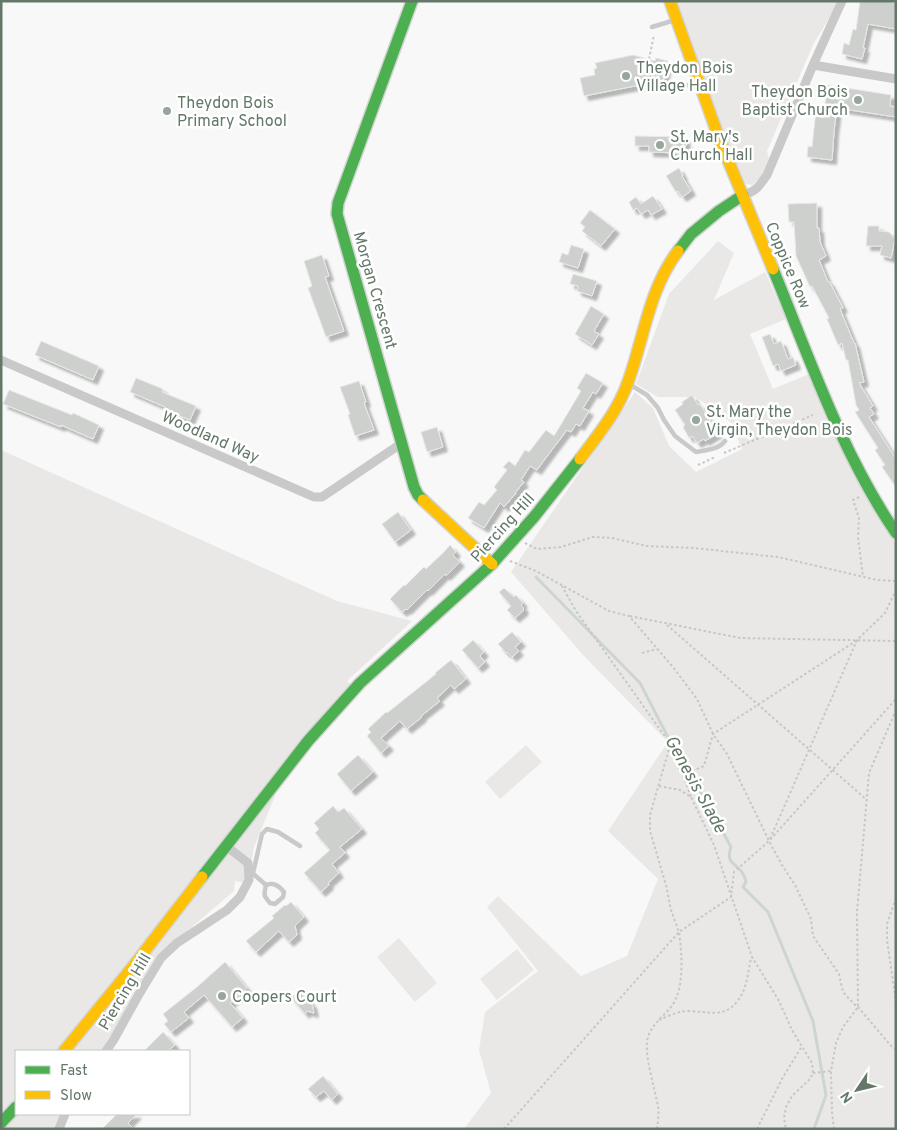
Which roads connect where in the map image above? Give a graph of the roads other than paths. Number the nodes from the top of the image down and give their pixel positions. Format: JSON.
{"nodes":[{"id":1,"x":412,"y":1,"type":"edge"},
{"id":2,"x":670,"y":1,"type":"edge"},
{"id":3,"x":842,"y":1,"type":"edge"},
{"id":4,"x":676,"y":19,"type":"junction"},
{"id":5,"x":652,"y":28,"type":"road end"},
{"id":6,"x":812,"y":65,"type":"junction"},
{"id":7,"x":896,"y":79,"type":"edge"},
{"id":8,"x":698,"y":82,"type":"junction"},
{"id":9,"x":656,"y":87,"type":"dead end"},
{"id":10,"x":743,"y":195,"type":"junction"},
{"id":11,"x":1,"y":360,"type":"edge"},
{"id":12,"x":628,"y":383,"type":"junction"},
{"id":13,"x":725,"y":441,"type":"dead end"},
{"id":14,"x":402,"y":443,"type":"junction"},
{"id":15,"x":896,"y":533,"type":"edge"},
{"id":16,"x":492,"y":564,"type":"junction"},
{"id":17,"x":226,"y":846,"type":"junction"},
{"id":18,"x":300,"y":846,"type":"dead end"},
{"id":19,"x":250,"y":871,"type":"junction"},
{"id":20,"x":266,"y":885,"type":"junction"},
{"id":21,"x":65,"y":1050,"type":"edge"},
{"id":22,"x":107,"y":1050,"type":"edge"},
{"id":23,"x":15,"y":1107,"type":"edge"},
{"id":24,"x":65,"y":1115,"type":"edge"},
{"id":25,"x":1,"y":1123,"type":"edge"},
{"id":26,"x":58,"y":1129,"type":"edge"}],
"edges":[{"from":1,"to":14,"type":"street","name":"Morgan Crescent"},
{"from":2,"to":4,"type":"street","name":"Coppice Row"},
{"from":3,"to":6,"type":"street"},
{"from":4,"to":5,"type":"lane"},
{"from":4,"to":8,"type":"street","name":"Coppice Row"},
{"from":6,"to":7,"type":"street"},
{"from":6,"to":10,"type":"street"},
{"from":8,"to":9,"type":"lane"},
{"from":8,"to":10,"type":"street","name":"Coppice Row"},
{"from":10,"to":12,"type":"street","name":"Piercing Hill"},
{"from":10,"to":15,"type":"street","name":"Coppice Row"},
{"from":11,"to":14,"type":"street","name":"Woodland Way"},
{"from":12,"to":13,"type":"lane"},
{"from":12,"to":16,"type":"street","name":"Piercing Hill"},
{"from":14,"to":16,"type":"street","name":"Morgan Crescent"},
{"from":16,"to":17,"type":"street","name":"Piercing Hill"},
{"from":17,"to":19,"type":"street"},
{"from":17,"to":21,"type":"street","name":"Piercing Hill"},
{"from":18,"to":19,"type":"lane"},
{"from":19,"to":20,"type":"lane"},
{"from":19,"to":22,"type":"street","name":"Piercing Hill"},
{"from":20,"to":20,"type":"lane"},
{"from":23,"to":25,"type":"street"},
{"from":24,"to":26,"type":"street"}]}
